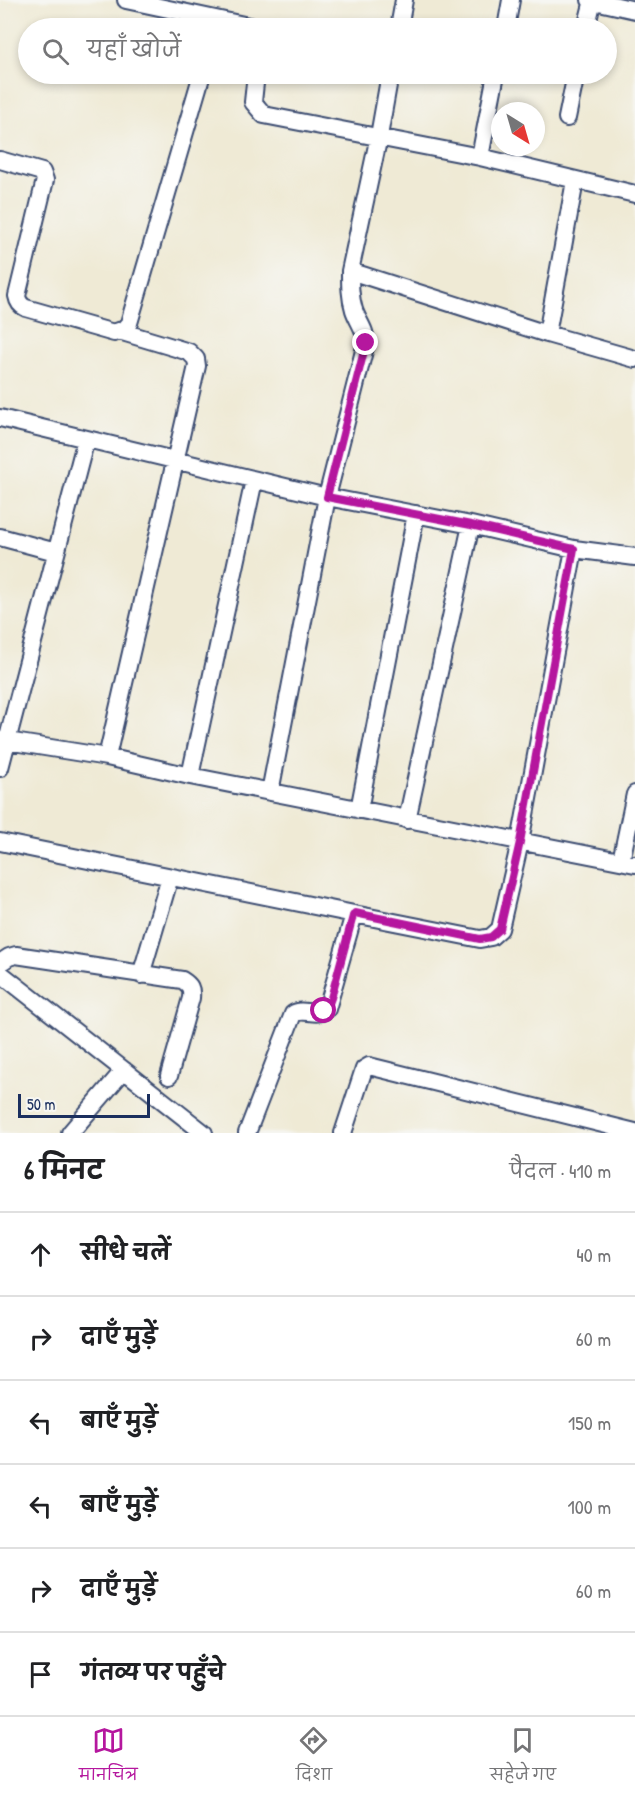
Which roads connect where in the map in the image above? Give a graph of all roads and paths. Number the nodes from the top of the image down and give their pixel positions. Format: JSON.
{"nodes":[{"id":1,"x":126,"y":0,"type":"edge"},
{"id":2,"x":404,"y":0,"type":"edge"},
{"id":3,"x":511,"y":0,"type":"edge"},
{"id":4,"x":592,"y":0,"type":"edge"},
{"id":5,"x":635,"y":10,"type":"edge"},
{"id":6,"x":194,"y":18,"type":"edge"},
{"id":7,"x":401,"y":18,"type":"edge"},
{"id":8,"x":508,"y":18,"type":"edge"},
{"id":9,"x":588,"y":18,"type":"edge"},
{"id":10,"x":199,"y":84,"type":"edge"},
{"id":11,"x":255,"y":84,"type":"edge"},
{"id":12,"x":388,"y":84,"type":"edge"},
{"id":13,"x":494,"y":84,"type":"edge"},
{"id":14,"x":574,"y":84,"type":"edge"},
{"id":15,"x":567,"y":118,"type":"dead end"},
{"id":16,"x":379,"y":136,"type":"junction"},
{"id":17,"x":480,"y":157,"type":"junction"},
{"id":18,"x":0,"y":160,"type":"edge"},
{"id":19,"x":575,"y":181,"type":"junction"},
{"id":20,"x":635,"y":194,"type":"edge"},
{"id":21,"x":350,"y":271,"type":"junction"},
{"id":22,"x":119,"y":331,"type":"junction"},
{"id":23,"x":547,"y":334,"type":"junction"},
{"id":24,"x":635,"y":359,"type":"edge"},
{"id":25,"x":0,"y":418,"type":"edge"},
{"id":26,"x":86,"y":439,"type":"junction"},
{"id":27,"x":175,"y":459,"type":"junction"},
{"id":28,"x":254,"y":480,"type":"junction"},
{"id":29,"x":327,"y":497,"type":"junction"},
{"id":30,"x":416,"y":514,"type":"junction"},
{"id":31,"x":471,"y":525,"type":"junction"},
{"id":32,"x":0,"y":537,"type":"edge"},
{"id":33,"x":574,"y":549,"type":"junction"},
{"id":34,"x":56,"y":552,"type":"junction"},
{"id":35,"x":635,"y":557,"type":"edge"},
{"id":36,"x":7,"y":741,"type":"junction"},
{"id":37,"x":107,"y":757,"type":"junction"},
{"id":38,"x":0,"y":768,"type":"edge"},
{"id":39,"x":190,"y":776,"type":"junction"},
{"id":40,"x":270,"y":792,"type":"junction"},
{"id":41,"x":635,"y":794,"type":"edge"},
{"id":42,"x":359,"y":810,"type":"junction"},
{"id":43,"x":407,"y":820,"type":"junction"},
{"id":44,"x":520,"y":842,"type":"junction"},
{"id":45,"x":0,"y":843,"type":"edge"},
{"id":46,"x":628,"y":863,"type":"edge"},
{"id":47,"x":170,"y":877,"type":"junction"},
{"id":48,"x":354,"y":914,"type":"junction"},
{"id":49,"x":3,"y":961,"type":"edge"},
{"id":50,"x":0,"y":973,"type":"edge"},
{"id":51,"x":141,"y":975,"type":"junction"},
{"id":52,"x":124,"y":1070,"type":"junction"},
{"id":53,"x":169,"y":1076,"type":"dead end"},
{"id":54,"x":635,"y":1132,"type":"edge"},
{"id":55,"x":70,"y":1133,"type":"edge"},
{"id":56,"x":204,"y":1133,"type":"edge"},
{"id":57,"x":247,"y":1133,"type":"edge"},
{"id":58,"x":343,"y":1133,"type":"edge"}],
"edges":[{"from":1,"to":6,"type":"street"},
{"from":2,"to":7,"type":"street"},
{"from":3,"to":8,"type":"street"},
{"from":4,"to":5,"type":"street"},
{"from":4,"to":9,"type":"street"},
{"from":10,"to":22,"type":"street"},
{"from":11,"to":16,"type":"street"},
{"from":12,"to":16,"type":"street"},
{"from":13,"to":17,"type":"street"},
{"from":14,"to":15,"type":"street"},
{"from":16,"to":17,"type":"street"},
{"from":16,"to":21,"type":"street"},
{"from":17,"to":19,"type":"street"},
{"from":18,"to":22,"type":"street"},
{"from":19,"to":20,"type":"street"},
{"from":19,"to":23,"type":"street"},
{"from":21,"to":23,"type":"street"},
{"from":21,"to":29,"type":"street"},
{"from":22,"to":27,"type":"street"},
{"from":23,"to":24,"type":"street"},
{"from":25,"to":26,"type":"street"},
{"from":26,"to":27,"type":"street"},
{"from":26,"to":34,"type":"street"},
{"from":27,"to":28,"type":"street"},
{"from":27,"to":37,"type":"street"},
{"from":28,"to":29,"type":"street"},
{"from":28,"to":39,"type":"street"},
{"from":29,"to":30,"type":"street"},
{"from":29,"to":40,"type":"street"},
{"from":30,"to":31,"type":"street"},
{"from":30,"to":42,"type":"street"},
{"from":31,"to":33,"type":"street"},
{"from":31,"to":43,"type":"street"},
{"from":32,"to":34,"type":"street"},
{"from":33,"to":35,"type":"street"},
{"from":33,"to":44,"type":"street"},
{"from":34,"to":36,"type":"street"},
{"from":36,"to":37,"type":"street"},
{"from":36,"to":38,"type":"street"},
{"from":37,"to":39,"type":"street"},
{"from":39,"to":40,"type":"street"},
{"from":40,"to":42,"type":"street"},
{"from":41,"to":46,"type":"street"},
{"from":42,"to":43,"type":"street"},
{"from":43,"to":44,"type":"street"},
{"from":44,"to":46,"type":"street"},
{"from":44,"to":48,"type":"street"},
{"from":45,"to":47,"type":"street"},
{"from":47,"to":48,"type":"street"},
{"from":47,"to":51,"type":"street"},
{"from":48,"to":57,"type":"street"},
{"from":49,"to":51,"type":"street"},
{"from":50,"to":52,"type":"street"},
{"from":51,"to":53,"type":"street"},
{"from":52,"to":55,"type":"street"},
{"from":52,"to":56,"type":"street"},
{"from":54,"to":58,"type":"street"}]}
